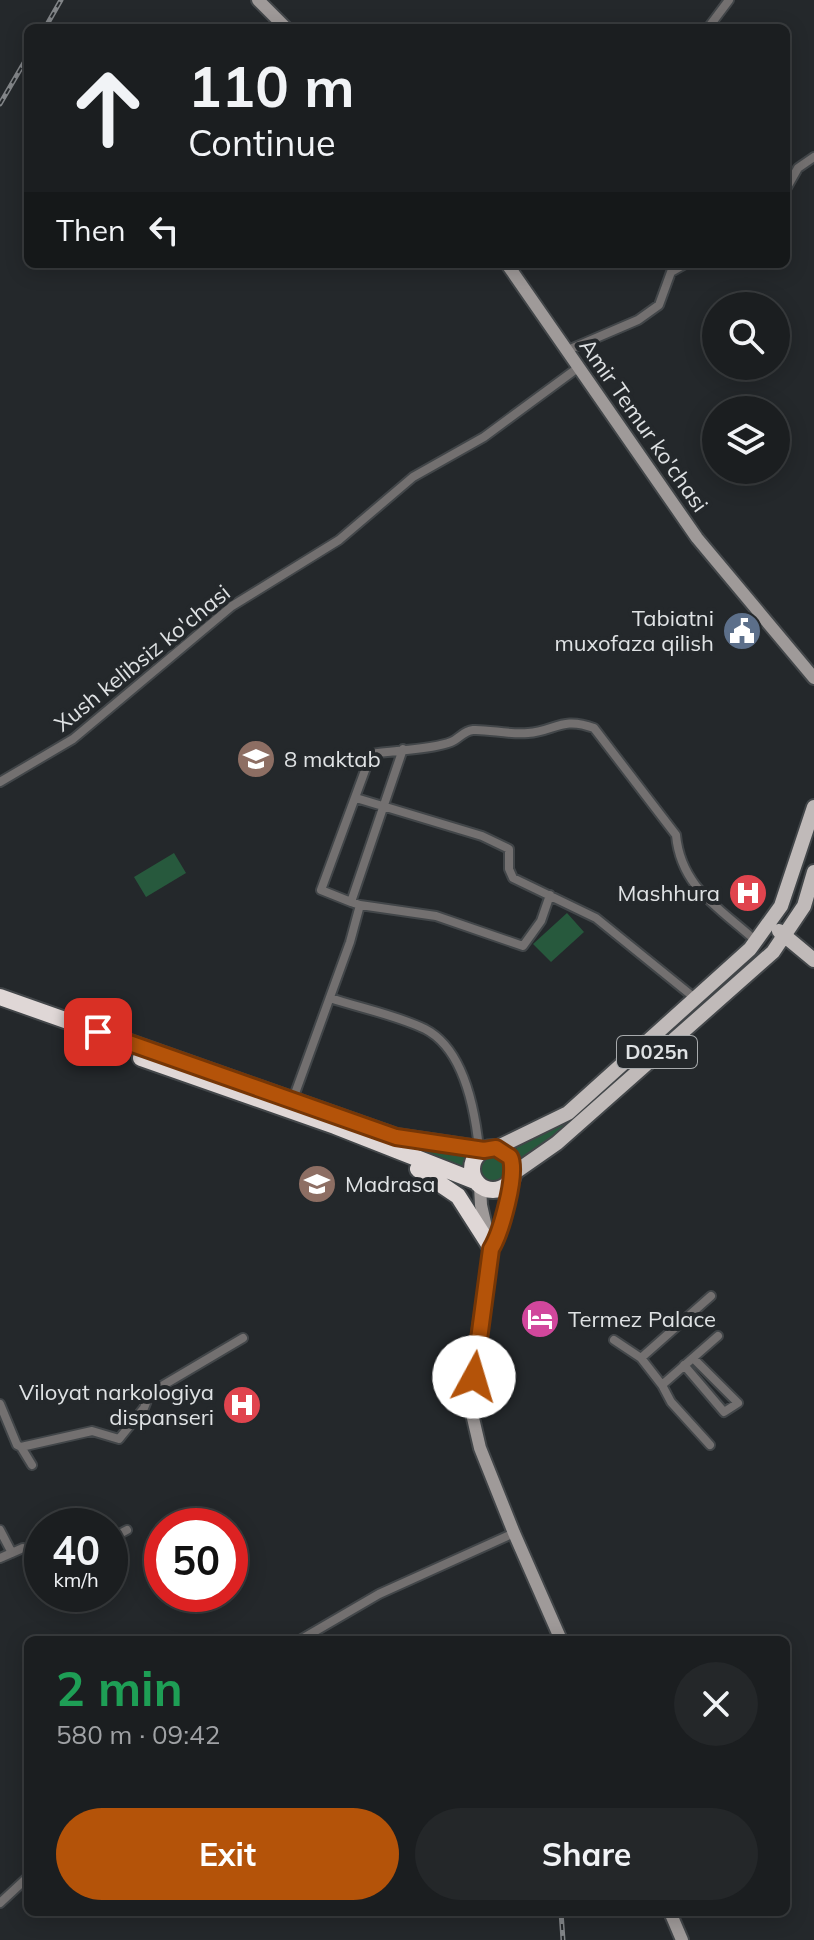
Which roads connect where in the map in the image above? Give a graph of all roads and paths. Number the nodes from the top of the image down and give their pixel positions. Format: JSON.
{"nodes":[{"id":1,"x":258,"y":0,"type":"edge"},
{"id":2,"x":729,"y":0,"type":"edge"},
{"id":3,"x":282,"y":24,"type":"edge"},
{"id":4,"x":711,"y":24,"type":"edge"},
{"id":5,"x":814,"y":157,"type":"edge"},
{"id":6,"x":790,"y":182,"type":"edge"},
{"id":7,"x":510,"y":268,"type":"edge"},
{"id":8,"x":678,"y":268,"type":"edge"},
{"id":9,"x":568,"y":350,"type":"junction"},
{"id":10,"x":579,"y":367,"type":"junction"},
{"id":11,"x":814,"y":678,"type":"edge"},
{"id":12,"x":403,"y":749,"type":"junction"},
{"id":13,"x":0,"y":782,"type":"edge"},
{"id":14,"x":356,"y":798,"type":"junction"},
{"id":15,"x":384,"y":806,"type":"junction"},
{"id":16,"x":814,"y":807,"type":"edge"},
{"id":17,"x":814,"y":872,"type":"edge"},
{"id":18,"x":550,"y":895,"type":"junction"},
{"id":19,"x":355,"y":904,"type":"junction"},
{"id":20,"x":772,"y":920,"type":"junction"},
{"id":21,"x":790,"y":931,"type":"junction"},
{"id":22,"x":756,"y":941,"type":"junction"},
{"id":23,"x":814,"y":950,"type":"edge"},
{"id":24,"x":814,"y":960,"type":"edge"},
{"id":25,"x":0,"y":997,"type":"edge"},
{"id":26,"x":330,"y":998,"type":"junction"},
{"id":27,"x":697,"y":999,"type":"junction"},
{"id":28,"x":0,"y":1008,"type":"edge"},
{"id":29,"x":293,"y":1099,"type":"junction"},
{"id":30,"x":387,"y":1148,"type":"junction"},
{"id":31,"x":486,"y":1149,"type":"junction"},
{"id":32,"x":512,"y":1178,"type":"junction"},
{"id":33,"x":478,"y":1184,"type":"junction"},
{"id":34,"x":490,"y":1248,"type":"junction"},
{"id":35,"x":711,"y":1296,"type":"dead end"},
{"id":36,"x":718,"y":1336,"type":"dead end"},
{"id":37,"x":243,"y":1338,"type":"dead end"},
{"id":38,"x":614,"y":1340,"type":"dead end"},
{"id":39,"x":641,"y":1358,"type":"junction"},
{"id":40,"x":693,"y":1358,"type":"junction"},
{"id":41,"x":684,"y":1365,"type":"junction"},
{"id":42,"x":662,"y":1385,"type":"junction"},
{"id":43,"x":0,"y":1404,"type":"edge"},
{"id":44,"x":710,"y":1445,"type":"dead end"},
{"id":45,"x":21,"y":1447,"type":"junction"},
{"id":46,"x":32,"y":1465,"type":"dead end"},
{"id":47,"x":0,"y":1530,"type":"edge"},
{"id":48,"x":514,"y":1533,"type":"junction"},
{"id":49,"x":24,"y":1548,"type":"edge"},
{"id":50,"x":12,"y":1553,"type":"junction"},
{"id":51,"x":0,"y":1558,"type":"edge"},
{"id":52,"x":307,"y":1636,"type":"edge"},
{"id":53,"x":559,"y":1636,"type":"edge"},
{"id":54,"x":24,"y":1881,"type":"edge"},
{"id":55,"x":0,"y":1903,"type":"edge"},
{"id":56,"x":672,"y":1916,"type":"edge"},
{"id":57,"x":682,"y":1940,"type":"edge"}],
"edges":[{"from":1,"to":3,"type":"main road"},
{"from":2,"to":4,"type":"street"},
{"from":5,"to":6,"type":"street"},
{"from":7,"to":9,"type":"main road","name":"Amir Temur ko'chasi"},
{"from":8,"to":9,"type":"street"},
{"from":9,"to":10,"type":"main road","name":"Amir Temur ko'chasi"},
{"from":10,"to":11,"type":"main road","name":"Amir Temur ko'chasi"},
{"from":10,"to":13,"type":"street","name":"Xush kelibsiz ko'chasi"},
{"from":12,"to":14,"type":"street"},
{"from":12,"to":15,"type":"street"},
{"from":12,"to":22,"type":"street"},
{"from":14,"to":15,"type":"street"},
{"from":14,"to":19,"type":"street"},
{"from":15,"to":18,"type":"street"},
{"from":15,"to":19,"type":"street"},
{"from":16,"to":20,"type":"main road"},
{"from":17,"to":21,"type":"main road"},
{"from":18,"to":19,"type":"street"},
{"from":18,"to":27,"type":"street"},
{"from":19,"to":26,"type":"street"},
{"from":20,"to":21,"type":"main road"},
{"from":20,"to":22,"type":"main road","number":"D025n"},
{"from":21,"to":23,"type":"main road"},
{"from":21,"to":24,"type":"main road"},
{"from":21,"to":32,"type":"main road","number":"D025n"},
{"from":22,"to":27,"type":"main road","number":"D025n"},
{"from":25,"to":29,"type":"highway"},
{"from":26,"to":29,"type":"street"},
{"from":26,"to":31,"type":"street"},
{"from":27,"to":31,"type":"main road","number":"D025n"},
{"from":28,"to":30,"type":"highway"},
{"from":29,"to":31,"type":"highway"},
{"from":30,"to":33,"type":"highway"},
{"from":30,"to":34,"type":"highway"},
{"from":31,"to":32,"type":"highway"},
{"from":31,"to":33,"type":"highway"},
{"from":32,"to":33,"type":"highway"},
{"from":32,"to":34,"type":"main road"},
{"from":33,"to":34,"type":"main road"},
{"from":34,"to":48,"type":"main road"},
{"from":35,"to":39,"type":"street"},
{"from":36,"to":40,"type":"street"},
{"from":37,"to":45,"type":"street"},
{"from":38,"to":39,"type":"street"},
{"from":39,"to":42,"type":"street"},
{"from":40,"to":41,"type":"street"},
{"from":40,"to":41,"type":"street"},
{"from":41,"to":42,"type":"street"},
{"from":42,"to":44,"type":"street"},
{"from":43,"to":45,"type":"street"},
{"from":45,"to":46,"type":"street"},
{"from":47,"to":50,"type":"street"},
{"from":48,"to":52,"type":"street"},
{"from":48,"to":53,"type":"main road"},
{"from":49,"to":50,"type":"street"},
{"from":50,"to":51,"type":"street"},
{"from":54,"to":55,"type":"street"},
{"from":56,"to":57,"type":"main road"}]}
